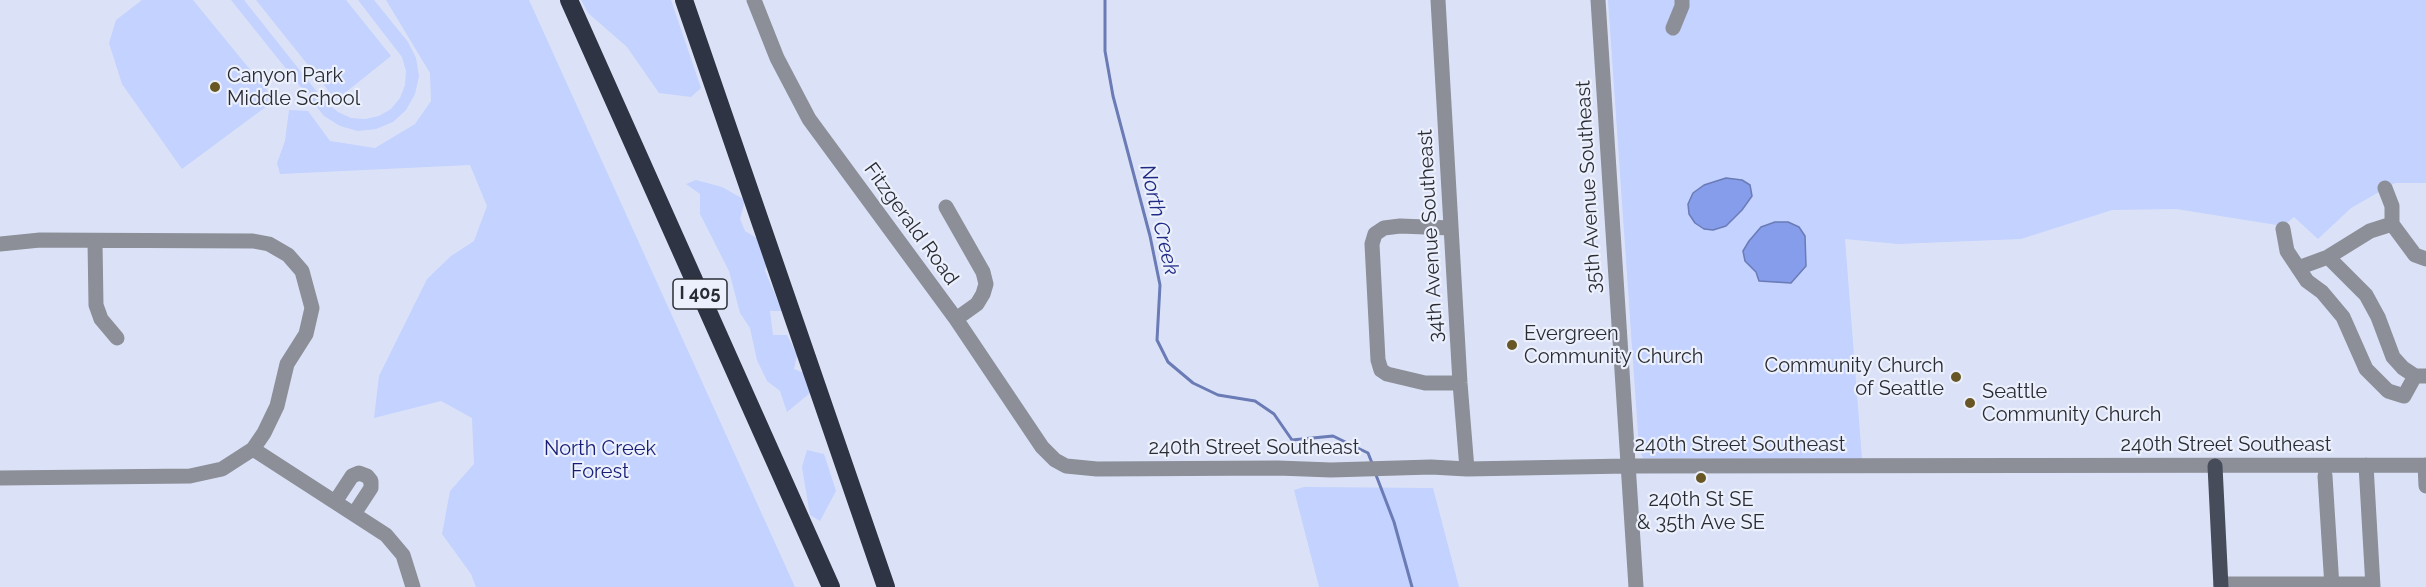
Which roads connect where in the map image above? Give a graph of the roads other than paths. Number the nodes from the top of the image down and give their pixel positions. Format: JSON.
{"nodes":[{"id":1,"x":560,"y":0,"type":"edge"},
{"id":2,"x":569,"y":0,"type":"edge"},
{"id":3,"x":684,"y":0,"type":"edge"},
{"id":4,"x":696,"y":0,"type":"edge"},
{"id":5,"x":754,"y":0,"type":"edge"},
{"id":6,"x":1438,"y":0,"type":"edge"},
{"id":7,"x":1598,"y":0,"type":"edge"},
{"id":8,"x":1682,"y":0,"type":"edge"},
{"id":9,"x":1673,"y":28,"type":"dead end"},
{"id":10,"x":2385,"y":188,"type":"dead end"},
{"id":11,"x":946,"y":207,"type":"dead end"},
{"id":12,"x":2392,"y":224,"type":"junction"},
{"id":13,"x":1451,"y":228,"type":"junction"},
{"id":14,"x":2283,"y":229,"type":"dead end"},
{"id":15,"x":94,"y":242,"type":"junction"},
{"id":16,"x":0,"y":243,"type":"edge"},
{"id":17,"x":2328,"y":257,"type":"junction"},
{"id":18,"x":2426,"y":259,"type":"edge"},
{"id":19,"x":2298,"y":268,"type":"junction"},
{"id":20,"x":956,"y":319,"type":"junction"},
{"id":21,"x":117,"y":338,"type":"dead end"},
{"id":22,"x":2420,"y":376,"type":"edge"},
{"id":23,"x":1460,"y":383,"type":"junction"},
{"id":24,"x":253,"y":449,"type":"junction"},
{"id":25,"x":1055,"y":460,"type":"joint"},
{"id":26,"x":2366,"y":465,"type":"junction"},
{"id":27,"x":2425,"y":465,"type":"edge"},
{"id":28,"x":1626,"y":466,"type":"junction"},
{"id":29,"x":2215,"y":466,"type":"junction"},
{"id":30,"x":1467,"y":469,"type":"junction"},
{"id":31,"x":2325,"y":476,"type":"dead end"},
{"id":32,"x":0,"y":478,"type":"edge"},
{"id":33,"x":2426,"y":486,"type":"edge"},
{"id":34,"x":335,"y":502,"type":"junction"},
{"id":35,"x":354,"y":514,"type":"junction"},
{"id":36,"x":2372,"y":585,"type":"edge"},
{"id":37,"x":2221,"y":586,"type":"edge"},
{"id":38,"x":2282,"y":586,"type":"edge"},
{"id":39,"x":2332,"y":586,"type":"edge"},
{"id":40,"x":413,"y":587,"type":"edge"},
{"id":41,"x":822,"y":587,"type":"edge"},
{"id":42,"x":831,"y":587,"type":"edge"},
{"id":43,"x":886,"y":587,"type":"edge"},
{"id":44,"x":897,"y":587,"type":"edge"},
{"id":45,"x":1636,"y":587,"type":"edge"}],
"edges":[{"from":1,"to":41,"type":"highway","number":"I 405"},
{"from":2,"to":42,"type":"highway","number":"I 405"},
{"from":3,"to":43,"type":"highway"},
{"from":4,"to":44,"type":"highway"},
{"from":5,"to":20,"type":"street","name":"Fitzgerald Road"},
{"from":6,"to":13,"type":"street","name":"34th Avenue Southeast"},
{"from":7,"to":28,"type":"street","name":"35th Avenue Southeast"},
{"from":8,"to":9,"type":"street"},
{"from":10,"to":12,"type":"street"},
{"from":11,"to":20,"type":"street"},
{"from":12,"to":17,"type":"street"},
{"from":12,"to":18,"type":"street"},
{"from":13,"to":23,"type":"street","name":"34th Avenue Southeast"},
{"from":13,"to":23,"type":"street"},
{"from":14,"to":19,"type":"street"},
{"from":15,"to":16,"type":"street"},
{"from":15,"to":21,"type":"street"},
{"from":15,"to":24,"type":"street"},
{"from":17,"to":19,"type":"street"},
{"from":17,"to":22,"type":"street"},
{"from":19,"to":22,"type":"street"},
{"from":20,"to":25,"type":"street","name":"Fitzgerald Road"},
{"from":23,"to":30,"type":"street","name":"34th Avenue Southeast"},
{"from":24,"to":32,"type":"street"},
{"from":24,"to":34,"type":"street"},
{"from":25,"to":30,"type":"street","name":"240th Street Southeast"},
{"from":26,"to":27,"type":"street","name":"240th Street Southeast"},
{"from":26,"to":29,"type":"street","name":"240th Street Southeast"},
{"from":26,"to":36,"type":"street"},
{"from":27,"to":33,"type":"street"},
{"from":28,"to":29,"type":"street","name":"240th Street Southeast"},
{"from":28,"to":30,"type":"street","name":"240th Street Southeast"},
{"from":28,"to":45,"type":"street","name":"35th Avenue Southeast"},
{"from":29,"to":37,"type":"main road"},
{"from":31,"to":39,"type":"street"},
{"from":34,"to":35,"type":"street"},
{"from":34,"to":35,"type":"street"},
{"from":35,"to":40,"type":"street"},
{"from":36,"to":39,"type":"street"},
{"from":37,"to":38,"type":"street"},
{"from":38,"to":39,"type":"street"}]}
